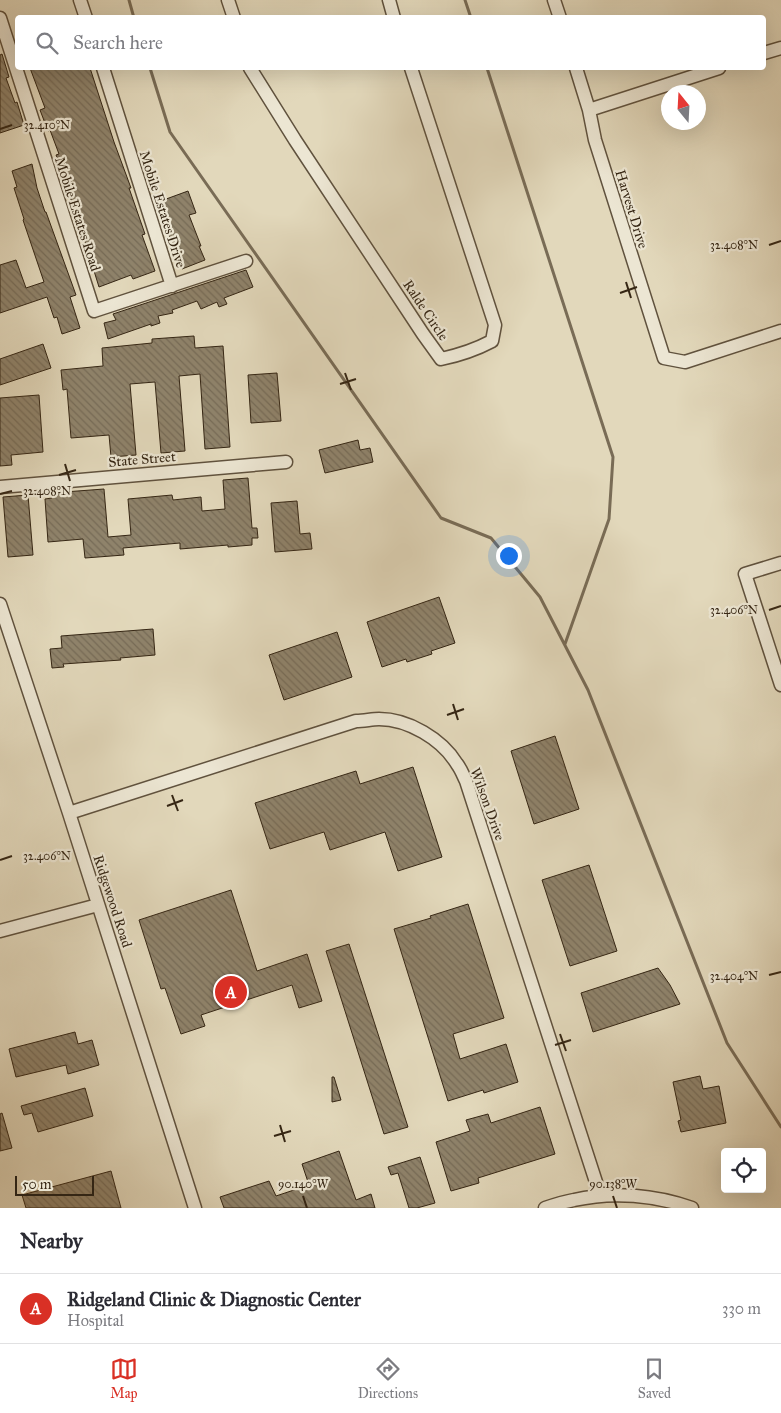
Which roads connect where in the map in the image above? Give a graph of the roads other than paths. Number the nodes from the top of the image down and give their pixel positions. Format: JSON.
{"nodes":[{"id":1,"x":80,"y":0,"type":"edge"},
{"id":2,"x":228,"y":0,"type":"edge"},
{"id":3,"x":389,"y":0,"type":"edge"},
{"id":4,"x":554,"y":0,"type":"edge"},
{"id":5,"x":85,"y":15,"type":"edge"},
{"id":6,"x":233,"y":15,"type":"edge"},
{"id":7,"x":393,"y":15,"type":"edge"},
{"id":8,"x":559,"y":15,"type":"edge"},
{"id":9,"x":0,"y":18,"type":"edge"},
{"id":10,"x":781,"y":48,"type":"edge"},
{"id":11,"x":766,"y":52,"type":"edge"},
{"id":12,"x":15,"y":65,"type":"edge"},
{"id":13,"x":17,"y":70,"type":"edge"},
{"id":14,"x":103,"y":70,"type":"edge"},
{"id":15,"x":251,"y":70,"type":"edge"},
{"id":16,"x":412,"y":70,"type":"edge"},
{"id":17,"x":577,"y":70,"type":"edge"},
{"id":18,"x":713,"y":70,"type":"edge"},
{"id":19,"x":589,"y":110,"type":"junction"},
{"id":20,"x":246,"y":261,"type":"dead end"},
{"id":21,"x":172,"y":286,"type":"junction"},
{"id":22,"x":781,"y":331,"type":"edge"},
{"id":23,"x":286,"y":462,"type":"dead end"},
{"id":24,"x":0,"y":486,"type":"edge"},
{"id":25,"x":781,"y":563,"type":"edge"},
{"id":26,"x":0,"y":604,"type":"edge"},
{"id":27,"x":3,"y":625,"type":"edge"},
{"id":28,"x":781,"y":685,"type":"edge"},
{"id":29,"x":69,"y":813,"type":"junction"},
{"id":30,"x":98,"y":905,"type":"junction"},
{"id":31,"x":0,"y":932,"type":"edge"},
{"id":32,"x":598,"y":1196,"type":"junction"},
{"id":33,"x":195,"y":1208,"type":"edge"},
{"id":34,"x":544,"y":1208,"type":"edge"},
{"id":35,"x":692,"y":1208,"type":"edge"}],
"edges":[{"from":1,"to":5,"type":"street"},
{"from":2,"to":6,"type":"street"},
{"from":3,"to":7,"type":"street"},
{"from":4,"to":8,"type":"street"},
{"from":9,"to":12,"type":"street","name":"Mobile Estates Road"},
{"from":10,"to":11,"type":"street"},
{"from":13,"to":21,"type":"street","name":"Mobile Estates Road"},
{"from":14,"to":21,"type":"street","name":"Mobile Estates Drive"},
{"from":15,"to":16,"type":"street","name":"Ralde Circle"},
{"from":17,"to":19,"type":"street","name":"Harvest Drive"},
{"from":18,"to":19,"type":"street"},
{"from":19,"to":22,"type":"street","name":"Harvest Drive"},
{"from":20,"to":21,"type":"street","name":"Mobile Estates Drive"},
{"from":23,"to":24,"type":"street","name":"State Street"},
{"from":25,"to":28,"type":"street"},
{"from":26,"to":27,"type":"street","name":"Ridgewood Road"},
{"from":27,"to":29,"type":"street","name":"Ridgewood Road"},
{"from":29,"to":30,"type":"street","name":"Ridgewood Road"},
{"from":29,"to":32,"type":"street","name":"Wilson Drive"},
{"from":30,"to":31,"type":"street"},
{"from":30,"to":33,"type":"street","name":"Ridgewood Road"},
{"from":32,"to":34,"type":"street"},
{"from":32,"to":35,"type":"street"}]}
